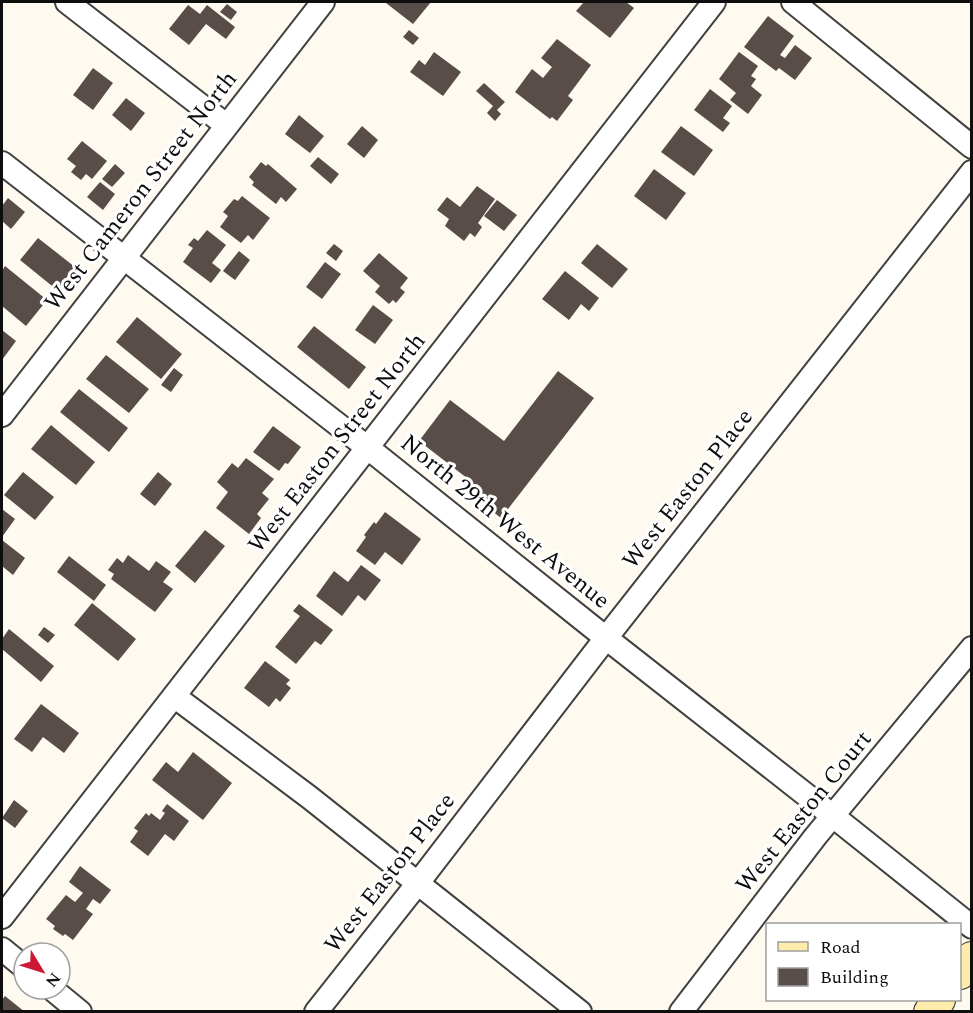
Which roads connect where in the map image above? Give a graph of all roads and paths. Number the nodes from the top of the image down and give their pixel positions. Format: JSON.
{"nodes":[{"id":1,"x":67,"y":2,"type":"edge"},
{"id":2,"x":323,"y":2,"type":"edge"},
{"id":3,"x":714,"y":2,"type":"edge"},
{"id":4,"x":793,"y":2,"type":"edge"},
{"id":5,"x":226,"y":125,"type":"junction"},
{"id":6,"x":972,"y":147,"type":"edge"},
{"id":7,"x":2,"y":163,"type":"edge"},
{"id":8,"x":972,"y":172,"type":"edge"},
{"id":9,"x":124,"y":258,"type":"junction"},
{"id":10,"x":2,"y":415,"type":"edge"},
{"id":11,"x":368,"y":448,"type":"junction"},
{"id":12,"x":606,"y":638,"type":"junction"},
{"id":13,"x":972,"y":648,"type":"edge"},
{"id":14,"x":174,"y":696,"type":"junction"},
{"id":15,"x":833,"y":816,"type":"junction"},
{"id":16,"x":418,"y":883,"type":"junction"},
{"id":17,"x":2,"y":917,"type":"edge"},
{"id":18,"x":972,"y":927,"type":"edge"},
{"id":19,"x":972,"y":958,"type":"edge"},
{"id":20,"x":961,"y":972,"type":"edge"},
{"id":21,"x":67,"y":1001,"type":"edge"},
{"id":22,"x":80,"y":1011,"type":"edge"},
{"id":23,"x":316,"y":1011,"type":"edge"},
{"id":24,"x":580,"y":1011,"type":"edge"},
{"id":25,"x":681,"y":1011,"type":"edge"}],
"edges":[{"from":1,"to":5,"type":"street"},
{"from":2,"to":5,"type":"street","name":"West Cameron Street North"},
{"from":3,"to":11,"type":"street","name":"West Easton Street North"},
{"from":4,"to":6,"type":"street"},
{"from":5,"to":9,"type":"street","name":"West Cameron Street North"},
{"from":7,"to":9,"type":"street","name":"North 29th West Avenue"},
{"from":8,"to":12,"type":"street","name":"West Easton Place"},
{"from":9,"to":10,"type":"street","name":"West Cameron Street North"},
{"from":9,"to":11,"type":"street","name":"North 29th West Avenue"},
{"from":11,"to":12,"type":"street","name":"North 29th West Avenue"},
{"from":11,"to":14,"type":"street","name":"West Easton Street North"},
{"from":12,"to":15,"type":"street","name":"North 29th West Avenue"},
{"from":12,"to":16,"type":"street","name":"West Easton Place"},
{"from":13,"to":15,"type":"street","name":"West Easton Court"},
{"from":14,"to":16,"type":"street"},
{"from":14,"to":17,"type":"street","name":"West Easton Street North"},
{"from":15,"to":18,"type":"street","name":"North 29th West Avenue"},
{"from":15,"to":25,"type":"street","name":"West Easton Court"},
{"from":16,"to":23,"type":"street","name":"West Easton Place"},
{"from":16,"to":24,"type":"street"},
{"from":19,"to":20,"type":"main road"},
{"from":21,"to":22,"type":"street"}]}
